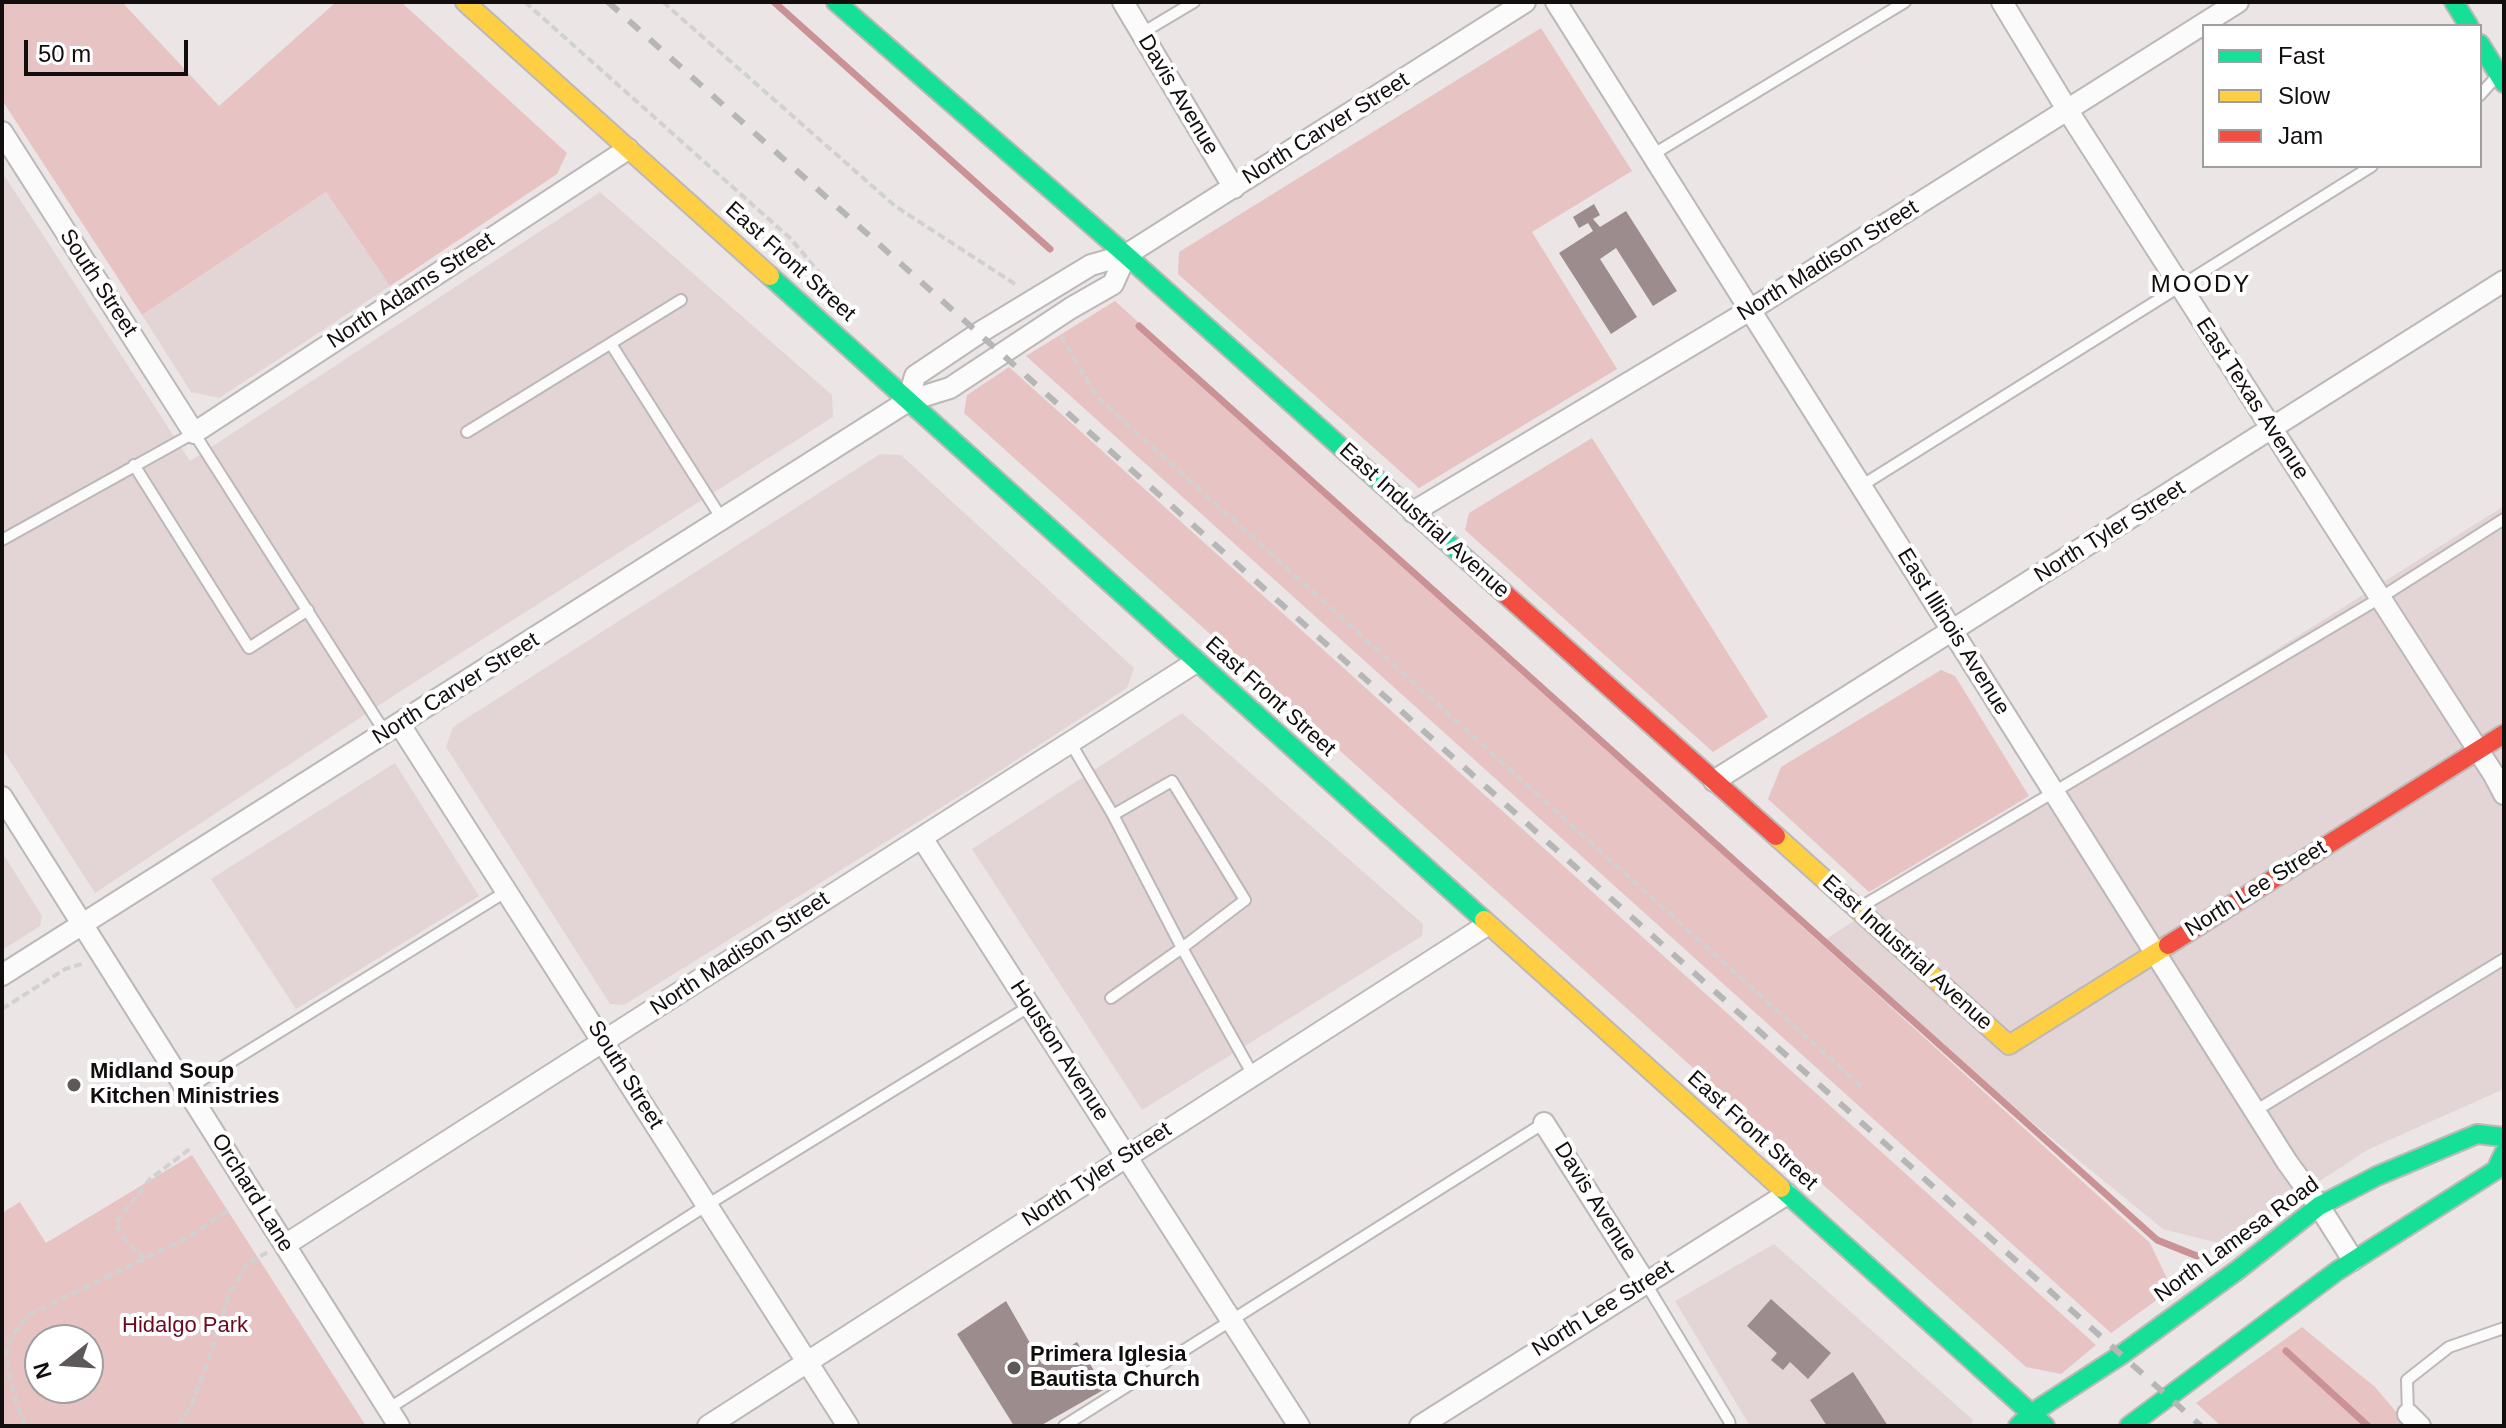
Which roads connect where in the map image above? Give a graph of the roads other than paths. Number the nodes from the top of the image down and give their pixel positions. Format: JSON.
{"nodes":[{"id":1,"x":465,"y":2,"type":"edge"},
{"id":2,"x":835,"y":2,"type":"edge"},
{"id":3,"x":1123,"y":2,"type":"edge"},
{"id":4,"x":1194,"y":2,"type":"edge"},
{"id":5,"x":1525,"y":2,"type":"edge"},
{"id":6,"x":1556,"y":2,"type":"edge"},
{"id":7,"x":1905,"y":2,"type":"edge"},
{"id":8,"x":2002,"y":2,"type":"edge"},
{"id":9,"x":2238,"y":2,"type":"edge"},
{"id":10,"x":2454,"y":2,"type":"edge"},
{"id":11,"x":2204,"y":24,"type":"edge"},
{"id":12,"x":2468,"y":24,"type":"edge"},
{"id":13,"x":2202,"y":25,"type":"edge"},
{"id":14,"x":1142,"y":33,"type":"junction"},
{"id":15,"x":2482,"y":47,"type":"edge"},
{"id":16,"x":2502,"y":76,"type":"edge"},
{"id":17,"x":2482,"y":93,"type":"edge"},
{"id":18,"x":2068,"y":111,"type":"junction"},
{"id":19,"x":2,"y":132,"type":"edge"},
{"id":20,"x":628,"y":149,"type":"junction"},
{"id":21,"x":1652,"y":155,"type":"junction"},
{"id":22,"x":2369,"y":168,"type":"edge"},
{"id":23,"x":1234,"y":188,"type":"junction"},
{"id":24,"x":1126,"y":255,"type":"junction"},
{"id":25,"x":2504,"y":281,"type":"edge"},
{"id":26,"x":2180,"y":287,"type":"junction"},
{"id":27,"x":681,"y":300,"type":"dead end"},
{"id":28,"x":1750,"y":310,"type":"junction"},
{"id":29,"x":611,"y":344,"type":"junction"},
{"id":30,"x":908,"y":401,"type":"junction"},
{"id":31,"x":2271,"y":430,"type":"junction"},
{"id":32,"x":467,"y":432,"type":"dead end"},
{"id":33,"x":194,"y":433,"type":"junction"},
{"id":34,"x":134,"y":465,"type":"junction"},
{"id":35,"x":1861,"y":486,"type":"junction"},
{"id":36,"x":1413,"y":512,"type":"junction"},
{"id":37,"x":722,"y":519,"type":"junction"},
{"id":38,"x":2504,"y":519,"type":"edge"},
{"id":39,"x":2,"y":540,"type":"edge"},
{"id":40,"x":2380,"y":598,"type":"junction"},
{"id":41,"x":308,"y":610,"type":"junction"},
{"id":42,"x":1953,"y":631,"type":"junction"},
{"id":43,"x":1196,"y":662,"type":"junction"},
{"id":44,"x":393,"y":729,"type":"junction"},
{"id":45,"x":2504,"y":734,"type":"edge"},
{"id":46,"x":1070,"y":742,"type":"junction"},
{"id":47,"x":2478,"y":750,"type":"junction"},
{"id":48,"x":1714,"y":781,"type":"junction"},
{"id":49,"x":2054,"y":792,"type":"junction"},
{"id":50,"x":2504,"y":794,"type":"edge"},
{"id":51,"x":2,"y":797,"type":"edge"},
{"id":52,"x":1113,"y":815,"type":"junction"},
{"id":53,"x":922,"y":838,"type":"junction"},
{"id":54,"x":507,"y":891,"type":"junction"},
{"id":55,"x":1858,"y":909,"type":"junction"},
{"id":56,"x":82,"y":923,"type":"junction"},
{"id":57,"x":1487,"y":925,"type":"junction"},
{"id":58,"x":1182,"y":948,"type":"junction"},
{"id":59,"x":2155,"y":953,"type":"junction"},
{"id":60,"x":2504,"y":959,"type":"edge"},
{"id":61,"x":2,"y":975,"type":"edge"},
{"id":62,"x":1111,"y":998,"type":"dead end"},
{"id":63,"x":1030,"y":1006,"type":"junction"},
{"id":64,"x":603,"y":1041,"type":"junction"},
{"id":65,"x":2009,"y":1045,"type":"joint"},
{"id":66,"x":1253,"y":1075,"type":"junction"},
{"id":67,"x":187,"y":1089,"type":"junction"},
{"id":68,"x":2255,"y":1111,"type":"junction"},
{"id":69,"x":1544,"y":1123,"type":"joint"},
{"id":70,"x":2504,"y":1137,"type":"edge"},
{"id":71,"x":2504,"y":1153,"type":"edge"},
{"id":72,"x":1126,"y":1156,"type":"junction"},
{"id":73,"x":1787,"y":1194,"type":"junction"},
{"id":74,"x":707,"y":1205,"type":"junction"},
{"id":75,"x":2319,"y":1206,"type":"junction"},
{"id":76,"x":284,"y":1243,"type":"junction"},
{"id":77,"x":2353,"y":1260,"type":"junction"},
{"id":78,"x":1645,"y":1282,"type":"junction"},
{"id":79,"x":1230,"y":1319,"type":"junction"},
{"id":80,"x":2504,"y":1328,"type":"edge"},
{"id":81,"x":807,"y":1363,"type":"junction"},
{"id":82,"x":394,"y":1417,"type":"edge"},
{"id":83,"x":2414,"y":1420,"type":"edge"},
{"id":84,"x":2032,"y":1422,"type":"edge"},
{"id":85,"x":708,"y":1426,"type":"edge"},
{"id":86,"x":848,"y":1426,"type":"edge"},
{"id":87,"x":1064,"y":1426,"type":"edge"},
{"id":88,"x":1299,"y":1426,"type":"edge"},
{"id":89,"x":1420,"y":1426,"type":"edge"},
{"id":90,"x":1730,"y":1426,"type":"edge"},
{"id":91,"x":2129,"y":1426,"type":"edge"}],
"edges":[{"from":1,"to":20,"type":"main road","name":"East Front Street"},
{"from":2,"to":24,"type":"main road","name":"East Industrial Avenue"},
{"from":3,"to":14,"type":"street","name":"Davis Avenue"},
{"from":4,"to":14,"type":"lane"},
{"from":5,"to":23,"type":"street","name":"North Carver Street"},
{"from":6,"to":21,"type":"street","name":"East Illinois Avenue"},
{"from":7,"to":21,"type":"lane"},
{"from":8,"to":18,"type":"street","name":"East Texas Avenue"},
{"from":9,"to":11,"type":"street","name":"North Madison Street"},
{"from":10,"to":12,"type":"main road"},
{"from":13,"to":18,"type":"street","name":"North Madison Street"},
{"from":14,"to":23,"type":"street","name":"Davis Avenue"},
{"from":15,"to":16,"type":"main road"},
{"from":16,"to":17,"type":"lane"},
{"from":18,"to":26,"type":"street","name":"East Texas Avenue"},
{"from":18,"to":28,"type":"street","name":"North Madison Street"},
{"from":19,"to":33,"type":"street","name":"South Street"},
{"from":20,"to":30,"type":"main road","name":"East Front Street"},
{"from":20,"to":33,"type":"street","name":"North Adams Street"},
{"from":21,"to":28,"type":"street","name":"East Illinois Avenue"},
{"from":22,"to":26,"type":"lane"},
{"from":23,"to":24,"type":"street","name":"North Carver Street"},
{"from":24,"to":30,"type":"street","name":"North Carver Street"},
{"from":24,"to":30,"type":"street","name":"North Carver Street"},
{"from":24,"to":36,"type":"main road","name":"East Industrial Avenue"},
{"from":25,"to":31,"type":"street","name":"North Tyler Street"},
{"from":26,"to":31,"type":"street","name":"East Texas Avenue"},
{"from":26,"to":35,"type":"lane"},
{"from":27,"to":29,"type":"lane"},
{"from":28,"to":35,"type":"street","name":"East Illinois Avenue"},
{"from":28,"to":36,"type":"street","name":"North Madison Street"},
{"from":29,"to":32,"type":"lane"},
{"from":29,"to":37,"type":"lane"},
{"from":30,"to":37,"type":"street","name":"North Carver Street"},
{"from":30,"to":43,"type":"main road","name":"East Front Street"},
{"from":31,"to":40,"type":"street","name":"East Texas Avenue"},
{"from":31,"to":42,"type":"street","name":"North Tyler Street"},
{"from":33,"to":34,"type":"lane"},
{"from":33,"to":41,"type":"lane"},
{"from":34,"to":39,"type":"lane"},
{"from":34,"to":41,"type":"lane"},
{"from":35,"to":42,"type":"street","name":"East Illinois Avenue"},
{"from":36,"to":48,"type":"main road","name":"East Industrial Avenue"},
{"from":37,"to":44,"type":"street","name":"North Carver Street"},
{"from":38,"to":40,"type":"lane"},
{"from":40,"to":47,"type":"street","name":"East Texas Avenue"},
{"from":40,"to":49,"type":"lane"},
{"from":41,"to":44,"type":"lane"},
{"from":42,"to":48,"type":"street","name":"North Tyler Street"},
{"from":42,"to":49,"type":"street","name":"East Illinois Avenue"},
{"from":43,"to":46,"type":"street","name":"North Madison Street"},
{"from":43,"to":57,"type":"main road","name":"East Front Street"},
{"from":44,"to":54,"type":"street","name":"South Street"},
{"from":44,"to":56,"type":"street","name":"North Carver Street"},
{"from":45,"to":47,"type":"main road","name":"North Lee Street"},
{"from":46,"to":52,"type":"lane"},
{"from":46,"to":53,"type":"street","name":"North Madison Street"},
{"from":47,"to":50,"type":"street","name":"East Texas Avenue"},
{"from":47,"to":59,"type":"main road","name":"North Lee Street"},
{"from":48,"to":55,"type":"main road","name":"East Industrial Avenue"},
{"from":49,"to":55,"type":"lane"},
{"from":49,"to":59,"type":"street","name":"East Illinois Avenue"},
{"from":51,"to":56,"type":"street","name":"Orchard Lane"},
{"from":52,"to":58,"type":"lane"},
{"from":52,"to":58,"type":"lane"},
{"from":53,"to":63,"type":"street","name":"Houston Avenue"},
{"from":53,"to":64,"type":"street","name":"North Madison Street"},
{"from":54,"to":64,"type":"street","name":"South Street"},
{"from":54,"to":67,"type":"lane"},
{"from":55,"to":65,"type":"main road","name":"East Industrial Avenue"},
{"from":56,"to":61,"type":"street","name":"North Carver Street"},
{"from":56,"to":67,"type":"street","name":"Orchard Lane"},
{"from":57,"to":66,"type":"street","name":"North Tyler Street"},
{"from":57,"to":73,"type":"main road","name":"East Front Street"},
{"from":58,"to":62,"type":"lane"},
{"from":58,"to":66,"type":"lane"},
{"from":59,"to":65,"type":"main road","name":"North Lee Street"},
{"from":59,"to":68,"type":"street","name":"East Illinois Avenue"},
{"from":60,"to":68,"type":"lane"},
{"from":63,"to":72,"type":"street","name":"Houston Avenue"},
{"from":63,"to":74,"type":"lane"},
{"from":64,"to":74,"type":"street","name":"South Street"},
{"from":64,"to":76,"type":"street","name":"North Madison Street"},
{"from":66,"to":72,"type":"street","name":"North Tyler Street"},
{"from":67,"to":76,"type":"street","name":"Orchard Lane"},
{"from":68,"to":75,"type":"street","name":"East Illinois Avenue"},
{"from":69,"to":78,"type":"street","name":"Davis Avenue"},
{"from":69,"to":79,"type":"lane"},
{"from":70,"to":75,"type":"main road","name":"North Lamesa Road"},
{"from":71,"to":77,"type":"main road"},
{"from":72,"to":79,"type":"street","name":"Houston Avenue"},
{"from":72,"to":81,"type":"street","name":"North Tyler Street"},
{"from":73,"to":78,"type":"street","name":"North Lee Street"},
{"from":73,"to":84,"type":"main road","name":"East Front Street"},
{"from":74,"to":81,"type":"street","name":"South Street"},
{"from":74,"to":82,"type":"lane"},
{"from":75,"to":77,"type":"street","name":"East Illinois Avenue"},
{"from":75,"to":84,"type":"main road","name":"North Lamesa Road"},
{"from":76,"to":82,"type":"street","name":"Orchard Lane"},
{"from":77,"to":91,"type":"main road"},
{"from":78,"to":89,"type":"street","name":"North Lee Street"},
{"from":78,"to":90,"type":"lane"},
{"from":79,"to":87,"type":"lane"},
{"from":79,"to":88,"type":"street","name":"Houston Avenue"},
{"from":80,"to":83,"type":"lane"},
{"from":81,"to":85,"type":"street","name":"North Tyler Street"},
{"from":81,"to":86,"type":"street","name":"South Street"}]}
